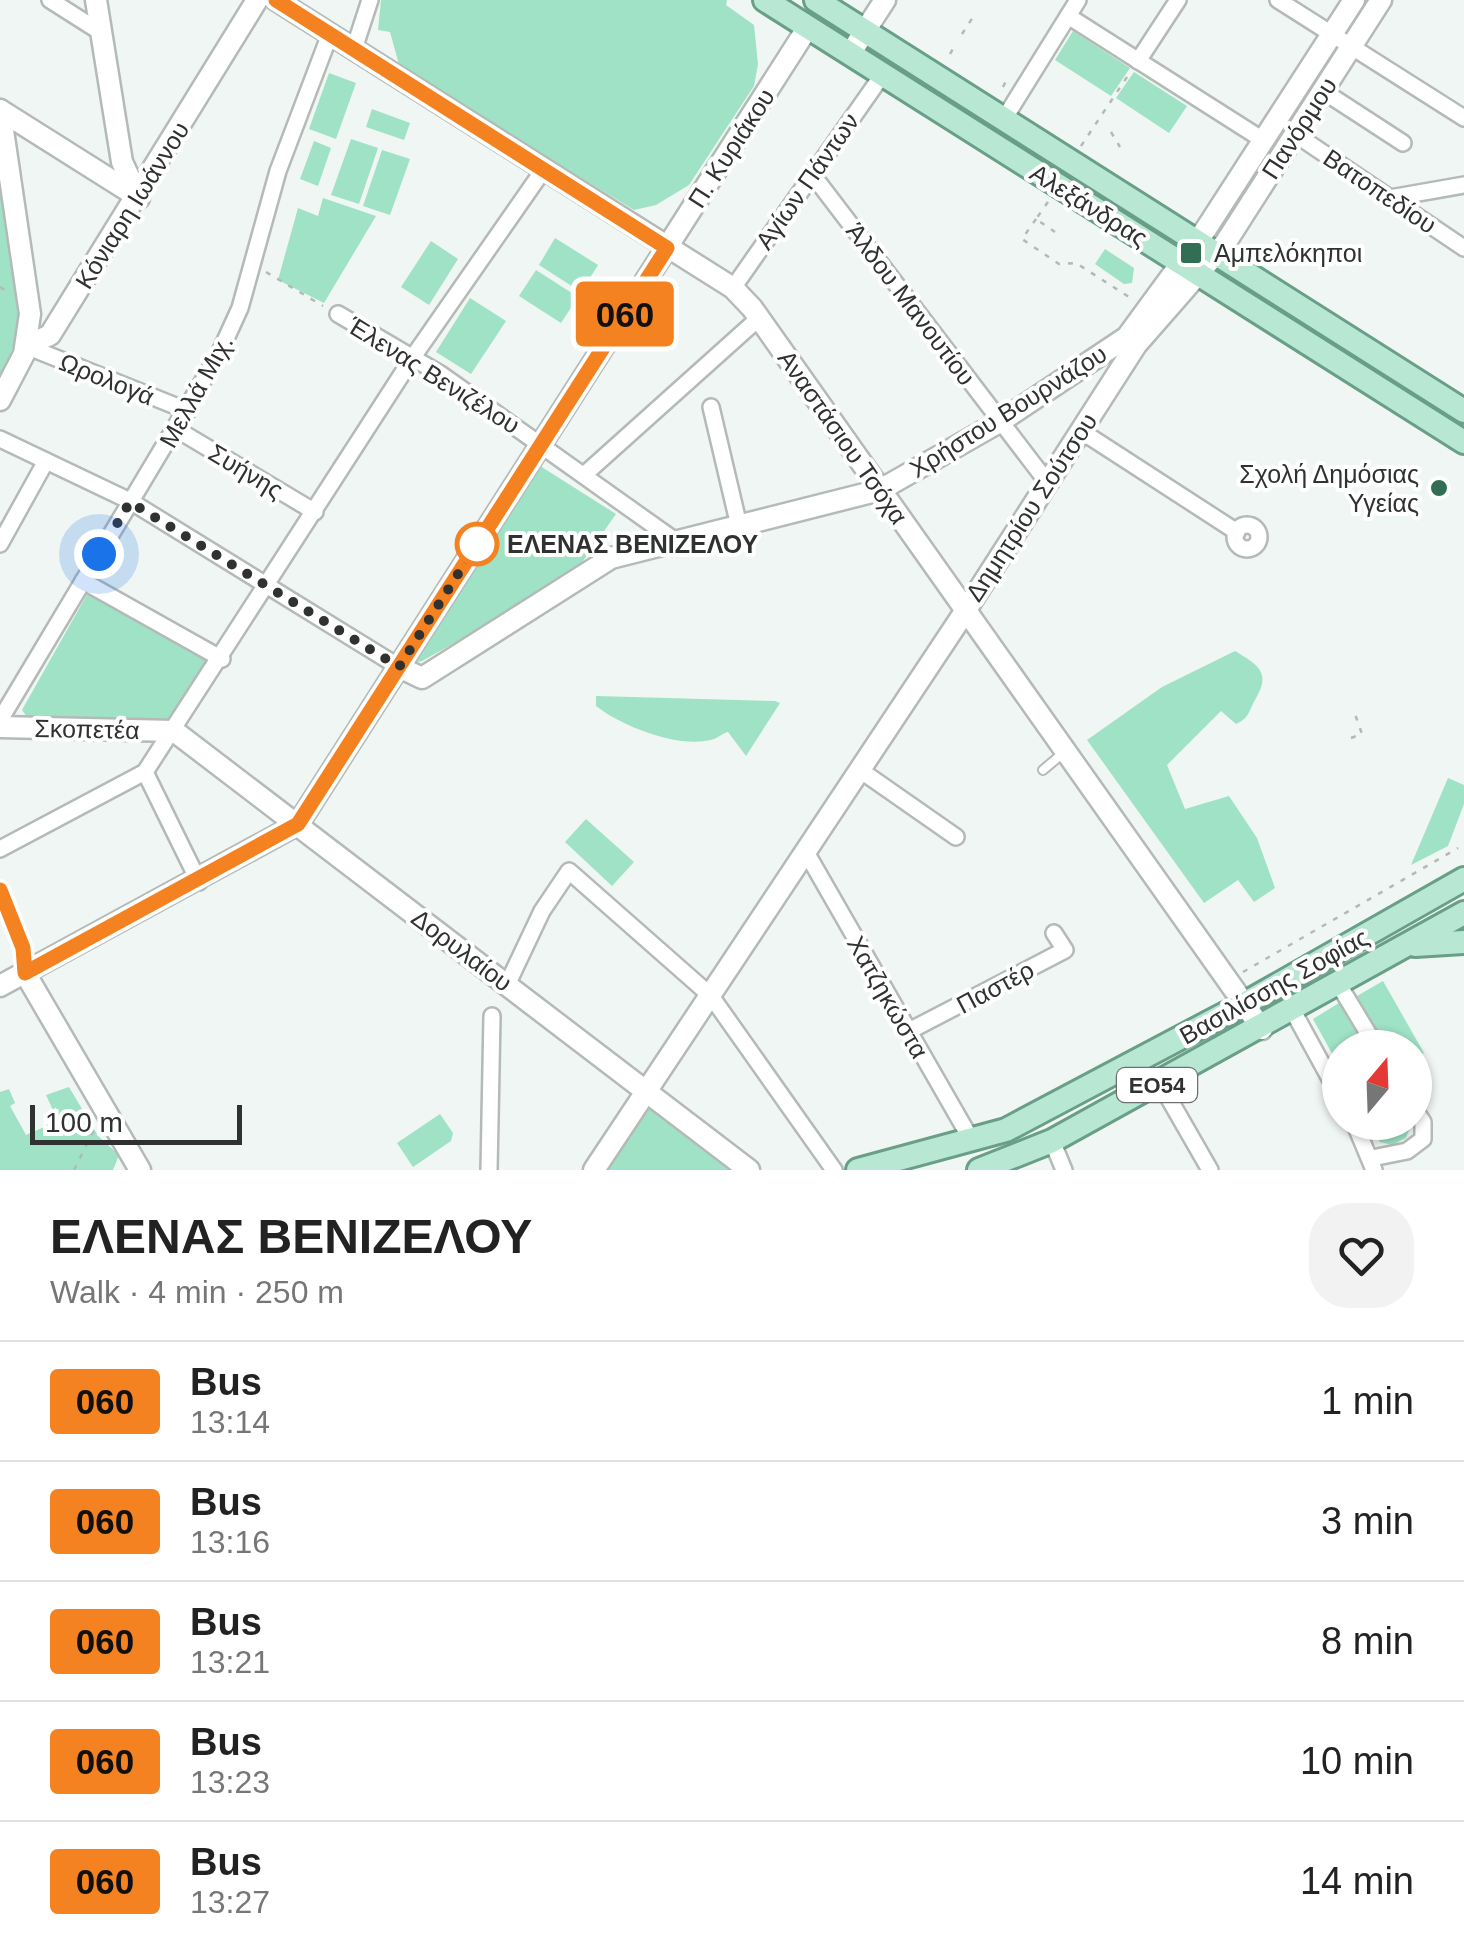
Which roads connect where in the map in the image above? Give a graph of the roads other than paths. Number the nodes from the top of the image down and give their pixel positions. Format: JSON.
{"nodes":[{"id":1,"x":50,"y":0,"type":"edge"},
{"id":2,"x":96,"y":0,"type":"edge"},
{"id":3,"x":257,"y":0,"type":"edge"},
{"id":4,"x":276,"y":0,"type":"edge"},
{"id":5,"x":370,"y":0,"type":"edge"},
{"id":6,"x":765,"y":0,"type":"edge"},
{"id":7,"x":816,"y":0,"type":"edge"},
{"id":8,"x":884,"y":0,"type":"edge"},
{"id":9,"x":1078,"y":0,"type":"edge"},
{"id":10,"x":1178,"y":0,"type":"edge"},
{"id":11,"x":1278,"y":0,"type":"edge"},
{"id":12,"x":1354,"y":0,"type":"edge"},
{"id":13,"x":1381,"y":0,"type":"edge"},
{"id":14,"x":1068,"y":16,"type":"junction"},
{"id":15,"x":808,"y":27,"type":"junction"},
{"id":16,"x":865,"y":31,"type":"junction"},
{"id":17,"x":102,"y":33,"type":"junction"},
{"id":18,"x":1332,"y":33,"type":"junction"},
{"id":19,"x":330,"y":34,"type":"junction"},
{"id":20,"x":1352,"y":46,"type":"junction"},
{"id":21,"x":354,"y":49,"type":"junction"},
{"id":22,"x":850,"y":54,"type":"junction"},
{"id":23,"x":1138,"y":61,"type":"junction"},
{"id":24,"x":882,"y":74,"type":"junction"},
{"id":25,"x":1323,"y":91,"type":"junction"},
{"id":26,"x":0,"y":109,"type":"edge"},
{"id":27,"x":1464,"y":118,"type":"edge"},
{"id":28,"x":1004,"y":119,"type":"junction"},
{"id":29,"x":1295,"y":134,"type":"junction"},
{"id":30,"x":1263,"y":140,"type":"junction"},
{"id":31,"x":1402,"y":143,"type":"dead end"},
{"id":32,"x":544,"y":170,"type":"junction"},
{"id":33,"x":812,"y":174,"type":"junction"},
{"id":34,"x":1464,"y":185,"type":"edge"},
{"id":35,"x":139,"y":198,"type":"junction"},
{"id":36,"x":1390,"y":198,"type":"junction"},
{"id":37,"x":667,"y":248,"type":"junction"},
{"id":38,"x":1207,"y":248,"type":"junction"},
{"id":39,"x":1464,"y":248,"type":"edge"},
{"id":40,"x":1190,"y":269,"type":"junction"},
{"id":41,"x":733,"y":288,"type":"junction"},
{"id":42,"x":338,"y":314,"type":"road end"},
{"id":43,"x":759,"y":318,"type":"junction"},
{"id":44,"x":26,"y":346,"type":"junction"},
{"id":45,"x":413,"y":357,"type":"junction"},
{"id":46,"x":0,"y":400,"type":"edge"},
{"id":47,"x":710,"y":407,"type":"dead end"},
{"id":48,"x":188,"y":411,"type":"junction"},
{"id":49,"x":1464,"y":412,"type":"edge"},
{"id":50,"x":1000,"y":421,"type":"junction"},
{"id":51,"x":176,"y":430,"type":"junction"},
{"id":52,"x":1081,"y":431,"type":"junction"},
{"id":53,"x":0,"y":439,"type":"edge"},
{"id":54,"x":1464,"y":442,"type":"edge"},
{"id":55,"x":542,"y":444,"type":"junction"},
{"id":56,"x":46,"y":461,"type":"junction"},
{"id":57,"x":585,"y":474,"type":"junction"},
{"id":58,"x":1048,"y":482,"type":"junction"},
{"id":59,"x":880,"y":490,"type":"junction"},
{"id":60,"x":130,"y":502,"type":"junction"},
{"id":61,"x":315,"y":512,"type":"junction"},
{"id":62,"x":739,"y":526,"type":"junction"},
{"id":63,"x":1237,"y":532,"type":"dead end"},
{"id":64,"x":2,"y":535,"type":"edge"},
{"id":65,"x":677,"y":542,"type":"junction"},
{"id":66,"x":83,"y":580,"type":"junction"},
{"id":67,"x":268,"y":586,"type":"junction"},
{"id":68,"x":964,"y":608,"type":"junction"},
{"id":69,"x":222,"y":660,"type":"junction"},
{"id":70,"x":399,"y":667,"type":"junction"},
{"id":71,"x":0,"y":720,"type":"edge"},
{"id":72,"x":0,"y":728,"type":"edge"},
{"id":73,"x":174,"y":731,"type":"junction"},
{"id":74,"x":1066,"y":751,"type":"junction"},
{"id":75,"x":860,"y":770,"type":"junction"},
{"id":76,"x":1043,"y":770,"type":"dead end"},
{"id":77,"x":145,"y":772,"type":"junction"},
{"id":78,"x":298,"y":824,"type":"junction"},
{"id":79,"x":956,"y":837,"type":"dead end"},
{"id":80,"x":0,"y":848,"type":"edge"},
{"id":81,"x":806,"y":852,"type":"junction"},
{"id":82,"x":1464,"y":879,"type":"edge"},
{"id":83,"x":199,"y":882,"type":"junction"},
{"id":84,"x":0,"y":890,"type":"edge"},
{"id":85,"x":1464,"y":913,"type":"edge"},
{"id":86,"x":8,"y":930,"type":"edge"},
{"id":87,"x":1054,"y":933,"type":"dead end"},
{"id":88,"x":1464,"y":942,"type":"edge"},
{"id":89,"x":1406,"y":946,"type":"junction"},
{"id":90,"x":25,"y":973,"type":"junction"},
{"id":91,"x":507,"y":985,"type":"junction"},
{"id":92,"x":1338,"y":985,"type":"junction"},
{"id":93,"x":0,"y":986,"type":"edge"},
{"id":94,"x":711,"y":996,"type":"junction"},
{"id":95,"x":1244,"y":1004,"type":"junction"},
{"id":96,"x":1293,"y":1011,"type":"junction"},
{"id":97,"x":492,"y":1016,"type":"dead end"},
{"id":98,"x":1262,"y":1028,"type":"junction"},
{"id":99,"x":1366,"y":1030,"type":"edge"},
{"id":100,"x":908,"y":1032,"type":"junction"},
{"id":101,"x":1322,"y":1063,"type":"edge"},
{"id":102,"x":1160,"y":1084,"type":"junction"},
{"id":103,"x":647,"y":1092,"type":"junction"},
{"id":104,"x":1362,"y":1140,"type":"edge"},
{"id":105,"x":1421,"y":1140,"type":"edge"},
{"id":106,"x":972,"y":1141,"type":"junction"},
{"id":107,"x":1052,"y":1142,"type":"junction"},
{"id":108,"x":1373,"y":1164,"type":"edge"},
{"id":109,"x":140,"y":1170,"type":"edge"},
{"id":110,"x":488,"y":1170,"type":"edge"},
{"id":111,"x":594,"y":1170,"type":"edge"},
{"id":112,"x":748,"y":1170,"type":"edge"},
{"id":113,"x":834,"y":1170,"type":"edge"},
{"id":114,"x":858,"y":1170,"type":"edge"},
{"id":115,"x":979,"y":1170,"type":"edge"},
{"id":116,"x":1064,"y":1170,"type":"edge"},
{"id":117,"x":1210,"y":1170,"type":"edge"}],
"edges":[{"from":1,"to":17,"type":"street"},
{"from":2,"to":17,"type":"street"},
{"from":3,"to":35,"type":"street","name":"Κόνιαρη Ιωάννου"},
{"from":4,"to":19,"type":"street","name":"Αναστάσιου Τσόχα"},
{"from":5,"to":21,"type":"street"},
{"from":6,"to":15,"type":"main road","name":"Αλεξάνδρας"},
{"from":7,"to":16,"type":"main road","name":"Αλεξάνδρας"},
{"from":8,"to":16,"type":"street"},
{"from":9,"to":14,"type":"street"},
{"from":10,"to":23,"type":"street"},
{"from":11,"to":18,"type":"street"},
{"from":12,"to":18,"type":"street","name":"Πανόρμου"},
{"from":13,"to":20,"type":"street","name":"Πανόρμου"},
{"from":14,"to":23,"type":"street"},
{"from":14,"to":28,"type":"street"},
{"from":15,"to":22,"type":"main road","name":"Αλεξάνδρας"},
{"from":15,"to":37,"type":"street","name":"Π. Κυριάκου"},
{"from":16,"to":22,"type":"street"},
{"from":16,"to":28,"type":"main road","name":"Αλεξάνδρας"},
{"from":17,"to":35,"type":"street"},
{"from":18,"to":20,"type":"street"},
{"from":18,"to":30,"type":"street","name":"Πανόρμου"},
{"from":19,"to":21,"type":"street","name":"Αναστάσιου Τσόχα"},
{"from":19,"to":48,"type":"street","name":"Μελλά Μιχ."},
{"from":20,"to":25,"type":"street","name":"Πανόρμου"},
{"from":20,"to":27,"type":"street"},
{"from":21,"to":32,"type":"street","name":"Αναστάσιου Τσόχα"},
{"from":22,"to":24,"type":"main road","name":"Αλεξάνδρας"},
{"from":23,"to":30,"type":"street"},
{"from":24,"to":33,"type":"street","name":"Αγίων Πάντων"},
{"from":24,"to":40,"type":"main road","name":"Αλεξάνδρας"},
{"from":25,"to":29,"type":"street","name":"Πανόρμου"},
{"from":25,"to":31,"type":"street"},
{"from":26,"to":35,"type":"street"},
{"from":26,"to":44,"type":"street"},
{"from":28,"to":38,"type":"main road","name":"Αλεξάνδρας"},
{"from":29,"to":36,"type":"street","name":"Βατοπεδίου"},
{"from":29,"to":38,"type":"street","name":"Πανόρμου"},
{"from":30,"to":38,"type":"street","name":"Πανόρμου"},
{"from":32,"to":37,"type":"street","name":"Αναστάσιου Τσόχα"},
{"from":32,"to":45,"type":"street"},
{"from":33,"to":41,"type":"street","name":"Αγίων Πάντων"},
{"from":33,"to":50,"type":"street","name":"Άλδου Μανουτίου"},
{"from":34,"to":36,"type":"street"},
{"from":35,"to":44,"type":"street","name":"Κόνιαρη Ιωάννου"},
{"from":36,"to":39,"type":"street","name":"Βατοπεδίου"},
{"from":37,"to":41,"type":"street","name":"Αναστάσιου Τσόχα"},
{"from":37,"to":55,"type":"street","name":"Π. Κυριάκου"},
{"from":38,"to":40,"type":"street","name":"Χρήστου Βουρνάζου"},
{"from":38,"to":49,"type":"main road","name":"Αλεξάνδρας"},
{"from":40,"to":50,"type":"street","name":"Χρήστου Βουρνάζου"},
{"from":40,"to":52,"type":"street","name":"Δημητρίου Σούτσου"},
{"from":40,"to":54,"type":"main road","name":"Αλεξάνδρας"},
{"from":41,"to":43,"type":"street","name":"Αναστάσιου Τσόχα"},
{"from":42,"to":45,"type":"street","name":"Έλενας Βενιζέλου"},
{"from":43,"to":57,"type":"street"},
{"from":43,"to":59,"type":"street","name":"Αναστάσιου Τσόχα"},
{"from":44,"to":46,"type":"street","name":"Κόνιαρη Ιωάννου"},
{"from":44,"to":48,"type":"street","name":"Ωρολογά"},
{"from":45,"to":55,"type":"street","name":"Έλενας Βενιζέλου"},
{"from":45,"to":61,"type":"street"},
{"from":47,"to":62,"type":"street"},
{"from":48,"to":51,"type":"street","name":"Μελλά Μιχ."},
{"from":50,"to":58,"type":"street","name":"Άλδου Μανουτίου"},
{"from":50,"to":59,"type":"street","name":"Χρήστου Βουρνάζου"},
{"from":51,"to":60,"type":"street","name":"Μελλά Μιχ."},
{"from":51,"to":61,"type":"street","name":"Συήνης"},
{"from":52,"to":58,"type":"street","name":"Δημητρίου Σούτσου"},
{"from":52,"to":63,"type":"street"},
{"from":53,"to":56,"type":"street"},
{"from":55,"to":57,"type":"street","name":"Έλενας Βενιζέλου"},
{"from":55,"to":70,"type":"street","name":"Π. Κυριάκου"},
{"from":56,"to":60,"type":"street"},
{"from":56,"to":64,"type":"street"},
{"from":57,"to":65,"type":"street","name":"Έλενας Βενιζέλου"},
{"from":58,"to":68,"type":"street","name":"Δημητρίου Σούτσου"},
{"from":59,"to":62,"type":"street","name":"Χρήστου Βουρνάζου"},
{"from":59,"to":68,"type":"street","name":"Αναστάσιου Τσόχα"},
{"from":60,"to":66,"type":"street","name":"Μελλά Μιχ."},
{"from":60,"to":67,"type":"street"},
{"from":61,"to":67,"type":"street"},
{"from":62,"to":65,"type":"street","name":"Χρήστου Βουρνάζου"},
{"from":65,"to":70,"type":"street","name":"Χρήστου Βουρνάζου"},
{"from":66,"to":69,"type":"street"},
{"from":66,"to":71,"type":"street","name":"Μελλά Μιχ."},
{"from":67,"to":69,"type":"street"},
{"from":67,"to":70,"type":"street"},
{"from":68,"to":74,"type":"street","name":"Αναστάσιου Τσόχα"},
{"from":68,"to":75,"type":"street","name":"Δημητρίου Σούτσου"},
{"from":69,"to":73,"type":"street"},
{"from":70,"to":78,"type":"street","name":"Π. Κυριάκου"},
{"from":72,"to":73,"type":"street","name":"Σκοπετέα"},
{"from":73,"to":77,"type":"street"},
{"from":73,"to":78,"type":"street","name":"Δορυλαίου"},
{"from":74,"to":76,"type":"lane"},
{"from":74,"to":95,"type":"street","name":"Αναστάσιου Τσόχα"},
{"from":75,"to":79,"type":"street"},
{"from":75,"to":81,"type":"street","name":"Δημητρίου Σούτσου"},
{"from":77,"to":80,"type":"street"},
{"from":77,"to":83,"type":"street"},
{"from":78,"to":83,"type":"street"},
{"from":78,"to":91,"type":"street","name":"Δορυλαίου"},
{"from":81,"to":94,"type":"street","name":"Δημητρίου Σούτσου"},
{"from":81,"to":100,"type":"street","name":"Χατζηκώστα"},
{"from":82,"to":95,"type":"main road","name":"Βασιλίσσης Σοφίας","number":"ΕΟ54"},
{"from":83,"to":90,"type":"street"},
{"from":84,"to":86,"type":"street"},
{"from":85,"to":89,"type":"main road","name":"Βασιλίσσης Σοφίας"},
{"from":86,"to":90,"type":"street"},
{"from":87,"to":100,"type":"street","name":"Παστέρ"},
{"from":88,"to":89,"type":"main road","number":"ΕΟ54"},
{"from":89,"to":92,"type":"main road","name":"Βασιλίσσης Σοφίας","number":"ΕΟ54"},
{"from":90,"to":93,"type":"street"},
{"from":90,"to":109,"type":"street"},
{"from":91,"to":94,"type":"street"},
{"from":91,"to":103,"type":"street","name":"Δορυλαίου"},
{"from":92,"to":96,"type":"main road","name":"Βασιλίσσης Σοφίας","number":"ΕΟ54"},
{"from":92,"to":99,"type":"street"},
{"from":94,"to":103,"type":"street","name":"Δημητρίου Σούτσου"},
{"from":94,"to":113,"type":"street"},
{"from":95,"to":98,"type":"street","name":"Αναστάσιου Τσόχα"},
{"from":95,"to":106,"type":"main road","name":"Βασιλίσσης Σοφίας","number":"ΕΟ54"},
{"from":96,"to":98,"type":"main road","name":"Βασιλίσσης Σοφίας","number":"ΕΟ54"},
{"from":96,"to":101,"type":"street"},
{"from":97,"to":110,"type":"street"},
{"from":98,"to":102,"type":"main road","name":"Βασιλίσσης Σοφίας","number":"ΕΟ54"},
{"from":100,"to":106,"type":"street","name":"Χατζηκώστα"},
{"from":102,"to":107,"type":"main road","name":"Βασιλίσσης Σοφίας","number":"ΕΟ54"},
{"from":102,"to":117,"type":"street"},
{"from":103,"to":111,"type":"street","name":"Δημητρίου Σούτσου"},
{"from":103,"to":112,"type":"street","name":"Δορυλαίου"},
{"from":104,"to":108,"type":"street"},
{"from":105,"to":108,"type":"street"},
{"from":106,"to":114,"type":"main road","name":"Βασιλίσσης Σοφίας","number":"ΕΟ54"},
{"from":107,"to":115,"type":"main road","name":"Βασιλίσσης Σοφίας","number":"ΕΟ54"},
{"from":107,"to":116,"type":"street"}]}
